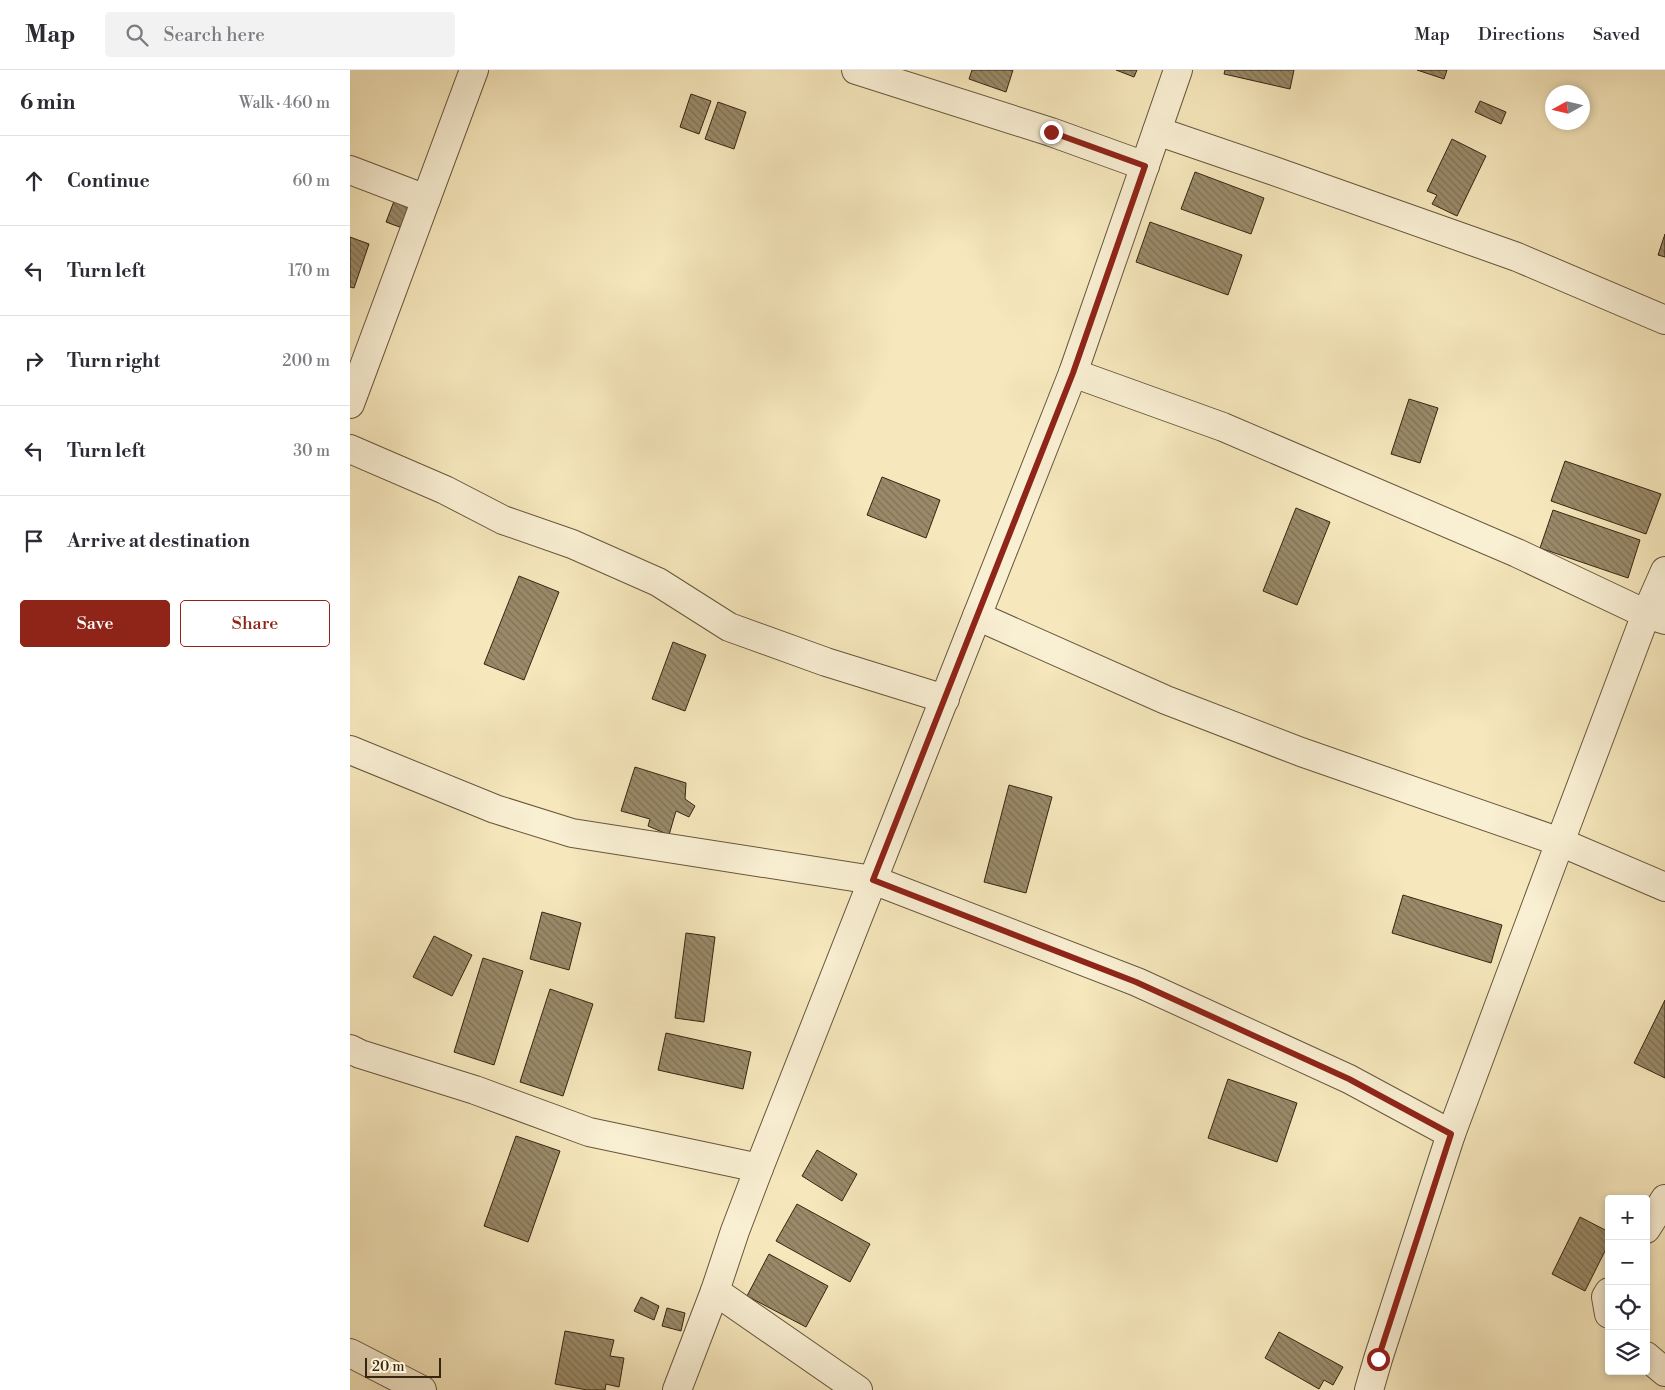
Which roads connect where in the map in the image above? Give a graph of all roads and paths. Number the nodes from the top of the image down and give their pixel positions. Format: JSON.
{"nodes":[{"id":1,"x":474,"y":70,"type":"edge"},
{"id":2,"x":856,"y":70,"type":"edge"},
{"id":3,"x":1178,"y":70,"type":"edge"},
{"id":4,"x":1157,"y":131,"type":"junction"},
{"id":5,"x":1145,"y":166,"type":"junction"},
{"id":6,"x":350,"y":170,"type":"edge"},
{"id":7,"x":426,"y":199,"type":"junction"},
{"id":8,"x":1665,"y":320,"type":"edge"},
{"id":9,"x":1073,"y":373,"type":"junction"},
{"id":10,"x":350,"y":404,"type":"edge"},
{"id":11,"x":350,"y":449,"type":"edge"},
{"id":12,"x":1665,"y":571,"type":"edge"},
{"id":13,"x":977,"y":616,"type":"junction"},
{"id":14,"x":1656,"y":617,"type":"edge"},
{"id":15,"x":945,"y":698,"type":"junction"},
{"id":16,"x":350,"y":750,"type":"edge"},
{"id":17,"x":1560,"y":842,"type":"junction"},
{"id":18,"x":873,"y":880,"type":"junction"},
{"id":19,"x":1665,"y":887,"type":"edge"},
{"id":20,"x":350,"y":1049,"type":"edge"},
{"id":21,"x":1451,"y":1134,"type":"junction"},
{"id":22,"x":759,"y":1168,"type":"junction"},
{"id":23,"x":1665,"y":1199,"type":"edge"},
{"id":24,"x":1650,"y":1223,"type":"edge"},
{"id":25,"x":715,"y":1291,"type":"junction"},
{"id":26,"x":350,"y":1353,"type":"edge"},
{"id":27,"x":1650,"y":1359,"type":"edge"},
{"id":28,"x":1665,"y":1372,"type":"edge"},
{"id":29,"x":422,"y":1390,"type":"edge"},
{"id":30,"x":677,"y":1390,"type":"edge"},
{"id":31,"x":858,"y":1390,"type":"edge"},
{"id":32,"x":1369,"y":1390,"type":"edge"}],
"edges":[{"from":1,"to":7,"type":"street"},
{"from":2,"to":5,"type":"street"},
{"from":3,"to":4,"type":"street"},
{"from":4,"to":5,"type":"street"},
{"from":4,"to":8,"type":"street"},
{"from":5,"to":9,"type":"street"},
{"from":6,"to":7,"type":"street"},
{"from":7,"to":10,"type":"street"},
{"from":9,"to":13,"type":"street"},
{"from":9,"to":14,"type":"street"},
{"from":11,"to":15,"type":"street"},
{"from":12,"to":14,"type":"street"},
{"from":13,"to":15,"type":"street"},
{"from":13,"to":17,"type":"street"},
{"from":14,"to":17,"type":"street"},
{"from":15,"to":18,"type":"street"},
{"from":16,"to":18,"type":"street"},
{"from":17,"to":19,"type":"street"},
{"from":17,"to":21,"type":"street"},
{"from":18,"to":21,"type":"street"},
{"from":18,"to":22,"type":"street"},
{"from":20,"to":22,"type":"street"},
{"from":21,"to":32,"type":"street"},
{"from":22,"to":25,"type":"street"},
{"from":23,"to":24,"type":"street"},
{"from":25,"to":30,"type":"street"},
{"from":25,"to":31,"type":"street"},
{"from":26,"to":29,"type":"street"},
{"from":27,"to":28,"type":"street"}]}
